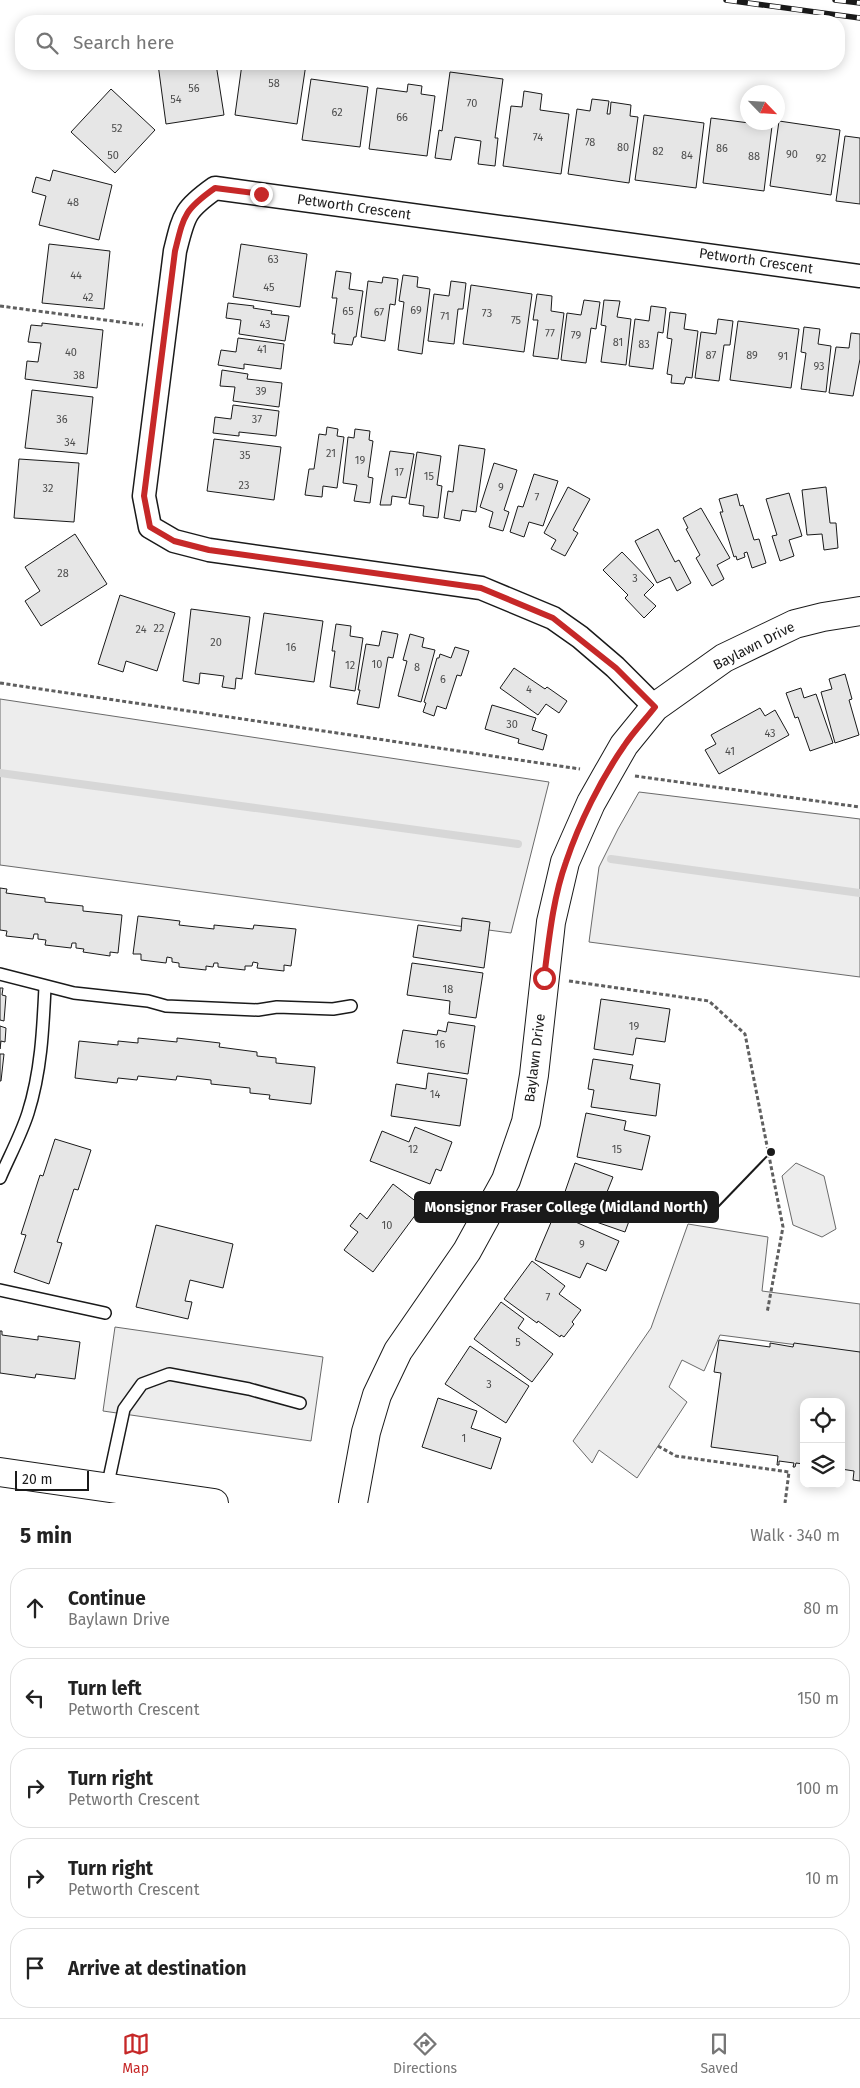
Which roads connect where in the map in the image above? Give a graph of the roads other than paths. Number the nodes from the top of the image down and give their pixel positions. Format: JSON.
{"nodes":[{"id":1,"x":860,"y":276,"type":"edge"},
{"id":2,"x":860,"y":611,"type":"edge"},
{"id":3,"x":655,"y":707,"type":"junction"},
{"id":4,"x":0,"y":974,"type":"edge"},
{"id":5,"x":45,"y":987,"type":"junction"},
{"id":6,"x":350,"y":1006,"type":"dead end"},
{"id":7,"x":0,"y":1178,"type":"edge"},
{"id":8,"x":0,"y":1290,"type":"edge"},
{"id":9,"x":106,"y":1313,"type":"dead end"},
{"id":10,"x":300,"y":1403,"type":"dead end"},
{"id":11,"x":0,"y":1472,"type":"edge"},
{"id":12,"x":107,"y":1488,"type":"junction"},
{"id":13,"x":214,"y":1503,"type":"edge"},
{"id":14,"x":353,"y":1503,"type":"edge"}],
"edges":[{"from":1,"to":3,"type":"street","name":"Petworth Crescent"},
{"from":2,"to":3,"type":"street","name":"Baylawn Drive"},
{"from":3,"to":14,"type":"street","name":"Baylawn Drive"},
{"from":4,"to":5,"type":"lane"},
{"from":5,"to":6,"type":"lane"},
{"from":5,"to":7,"type":"lane"},
{"from":8,"to":9,"type":"lane"},
{"from":10,"to":12,"type":"lane"},
{"from":11,"to":12,"type":"street"},
{"from":12,"to":13,"type":"street"}]}
